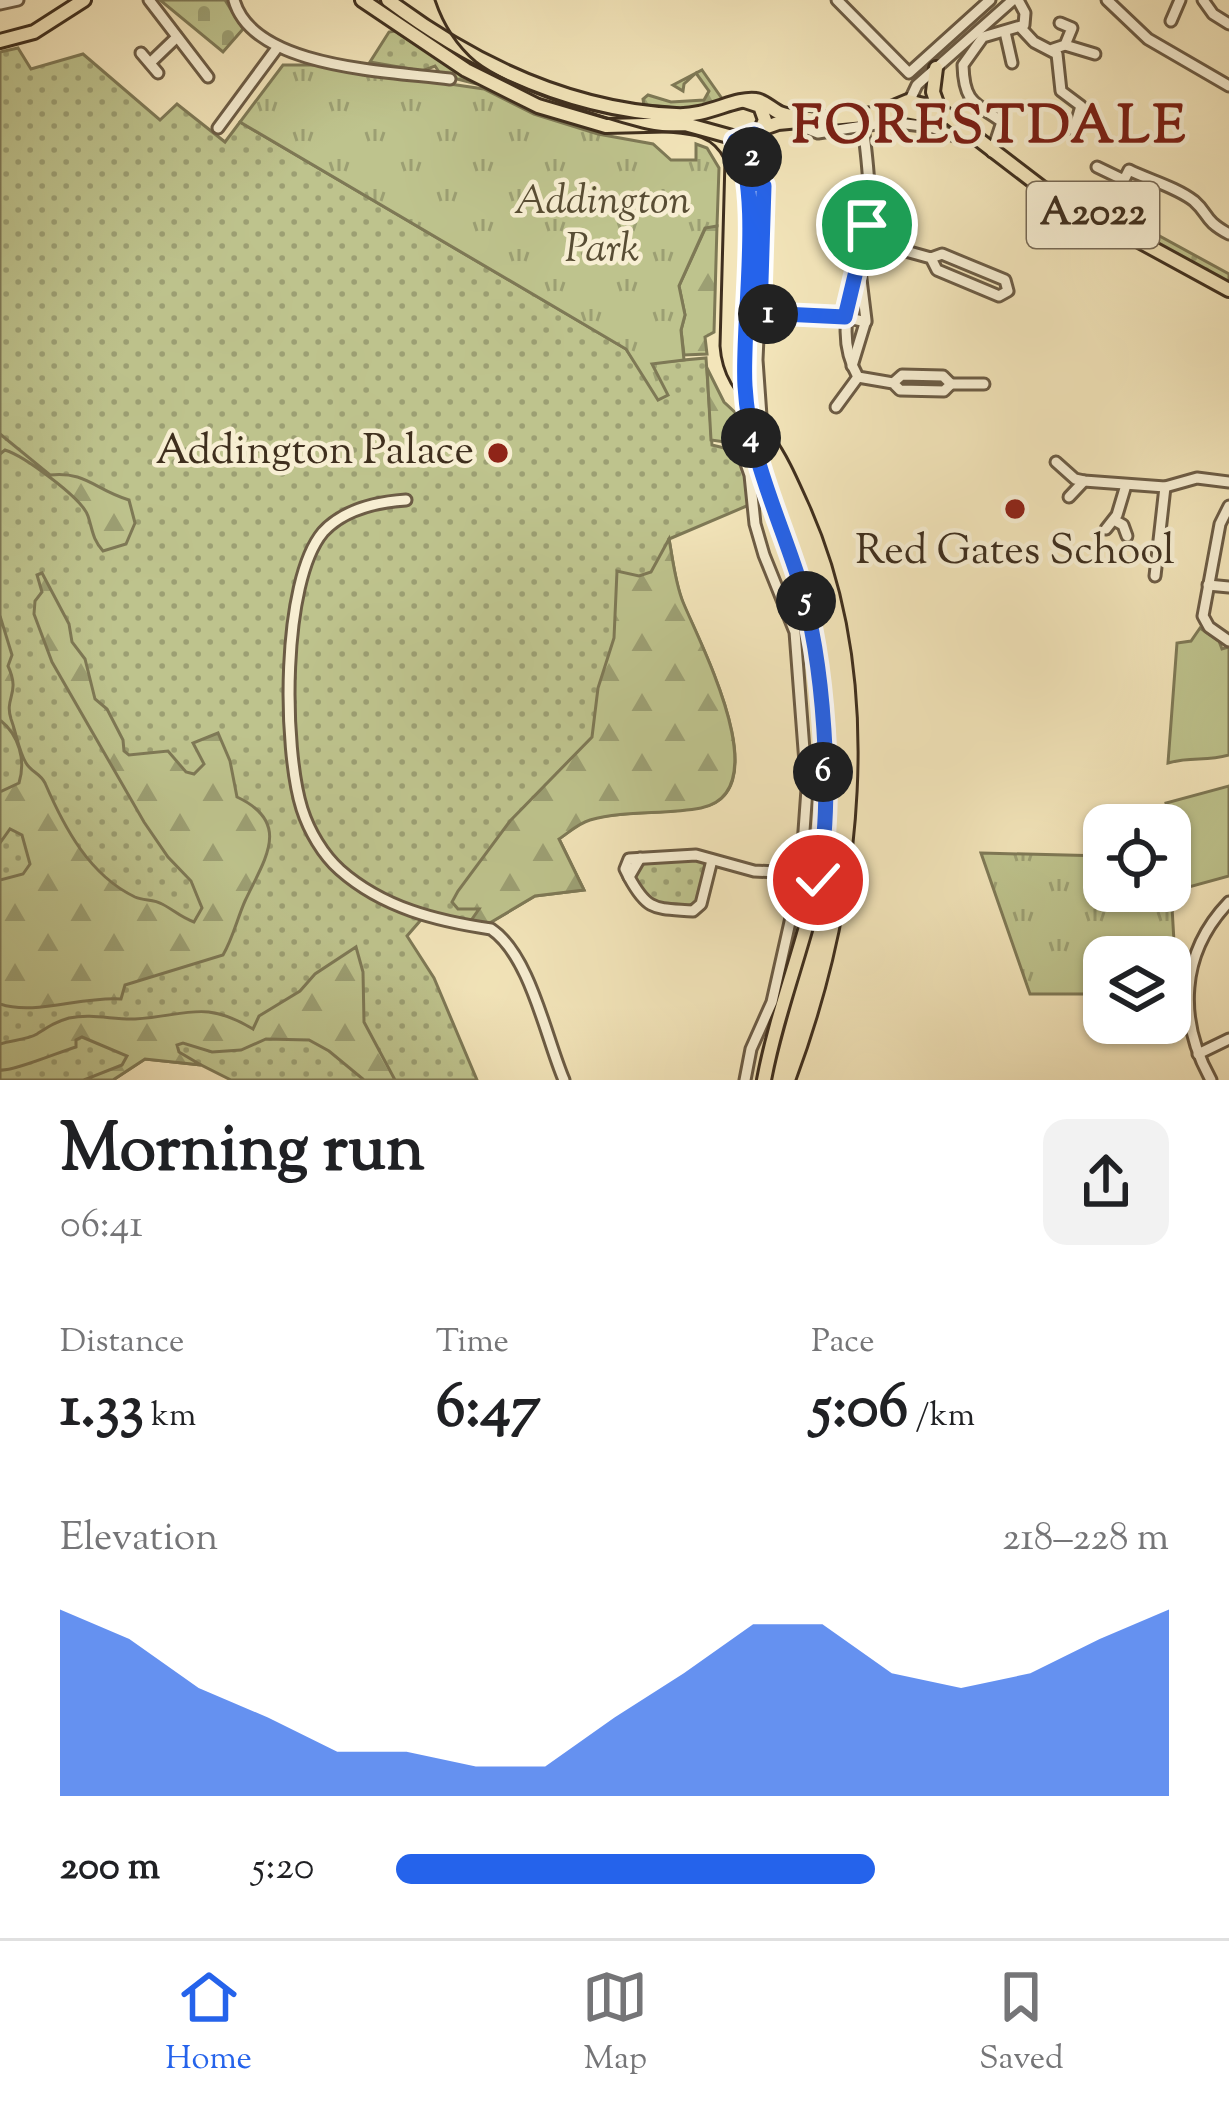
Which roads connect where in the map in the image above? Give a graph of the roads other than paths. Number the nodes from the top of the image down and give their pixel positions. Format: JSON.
{"nodes":[{"id":1,"x":18,"y":0,"type":"edge"},
{"id":2,"x":84,"y":0,"type":"edge"},
{"id":3,"x":149,"y":0,"type":"edge"},
{"id":4,"x":234,"y":0,"type":"edge"},
{"id":5,"x":362,"y":0,"type":"edge"},
{"id":6,"x":388,"y":0,"type":"edge"},
{"id":7,"x":990,"y":0,"type":"edge"},
{"id":8,"x":1015,"y":0,"type":"edge"},
{"id":9,"x":1107,"y":0,"type":"edge"},
{"id":10,"x":1180,"y":0,"type":"edge"},
{"id":11,"x":1203,"y":0,"type":"edge"},
{"id":12,"x":840,"y":1,"type":"edge"},
{"id":13,"x":0,"y":4,"type":"edge"},
{"id":14,"x":1172,"y":21,"type":"dead end"},
{"id":15,"x":1060,"y":23,"type":"dead end"},
{"id":16,"x":1229,"y":23,"type":"edge"},
{"id":17,"x":1021,"y":28,"type":"junction"},
{"id":18,"x":434,"y":32,"type":"junction"},
{"id":19,"x":1004,"y":32,"type":"junction"},
{"id":20,"x":178,"y":37,"type":"junction"},
{"id":21,"x":0,"y":41,"type":"edge"},
{"id":22,"x":1065,"y":45,"type":"junction"},
{"id":23,"x":939,"y":46,"type":"junction"},
{"id":24,"x":277,"y":48,"type":"junction"},
{"id":25,"x":1053,"y":49,"type":"junction"},
{"id":26,"x":141,"y":53,"type":"dead end"},
{"id":27,"x":1095,"y":54,"type":"dead end"},
{"id":28,"x":949,"y":57,"type":"junction"},
{"id":29,"x":995,"y":58,"type":"dead end"},
{"id":30,"x":150,"y":63,"type":"junction"},
{"id":31,"x":937,"y":68,"type":"junction"},
{"id":32,"x":466,"y":70,"type":"junction"},
{"id":33,"x":158,"y":73,"type":"dead end"},
{"id":34,"x":208,"y":77,"type":"dead end"},
{"id":35,"x":450,"y":79,"type":"dead end"},
{"id":36,"x":1229,"y":86,"type":"edge"},
{"id":37,"x":745,"y":101,"type":"junction"},
{"id":38,"x":911,"y":106,"type":"junction"},
{"id":39,"x":724,"y":108,"type":"junction"},
{"id":40,"x":942,"y":113,"type":"junction"},
{"id":41,"x":866,"y":120,"type":"junction"},
{"id":42,"x":811,"y":122,"type":"junction"},
{"id":43,"x":218,"y":128,"type":"dead end"},
{"id":44,"x":1074,"y":130,"type":"dead end"},
{"id":45,"x":758,"y":131,"type":"junction"},
{"id":46,"x":963,"y":131,"type":"junction"},
{"id":47,"x":729,"y":137,"type":"junction"},
{"id":48,"x":992,"y":152,"type":"junction"},
{"id":49,"x":1097,"y":167,"type":"dead end"},
{"id":50,"x":756,"y":181,"type":"junction"},
{"id":51,"x":1229,"y":234,"type":"edge"},
{"id":52,"x":866,"y":240,"type":"junction"},
{"id":53,"x":931,"y":258,"type":"junction"},
{"id":54,"x":859,"y":266,"type":"junction"},
{"id":55,"x":1229,"y":290,"type":"edge"},
{"id":56,"x":760,"y":313,"type":"junction"},
{"id":57,"x":845,"y":317,"type":"junction"},
{"id":58,"x":866,"y":322,"type":"junction"},
{"id":59,"x":855,"y":371,"type":"junction"},
{"id":60,"x":983,"y":384,"type":"dead end"},
{"id":61,"x":755,"y":392,"type":"junction"},
{"id":62,"x":836,"y":406,"type":"dead end"},
{"id":63,"x":761,"y":416,"type":"dead end"},
{"id":64,"x":747,"y":444,"type":"junction"},
{"id":65,"x":1056,"y":462,"type":"dead end"},
{"id":66,"x":1084,"y":481,"type":"junction"},
{"id":67,"x":1229,"y":482,"type":"edge"},
{"id":68,"x":1126,"y":485,"type":"junction"},
{"id":69,"x":1166,"y":487,"type":"junction"},
{"id":70,"x":1070,"y":497,"type":"dead end"},
{"id":71,"x":406,"y":500,"type":"dead end"},
{"id":72,"x":1229,"y":506,"type":"edge"},
{"id":73,"x":1127,"y":536,"type":"dead end"},
{"id":74,"x":1211,"y":566,"type":"junction"},
{"id":75,"x":1229,"y":566,"type":"edge"},
{"id":76,"x":1155,"y":576,"type":"dead end"},
{"id":77,"x":1208,"y":585,"type":"junction"},
{"id":78,"x":1229,"y":587,"type":"edge"},
{"id":79,"x":1229,"y":641,"type":"edge"},
{"id":80,"x":712,"y":860,"type":"junction"},
{"id":81,"x":801,"y":873,"type":"junction"},
{"id":82,"x":1229,"y":902,"type":"edge"},
{"id":83,"x":779,"y":1020,"type":"junction"},
{"id":84,"x":1229,"y":1039,"type":"edge"},
{"id":85,"x":1198,"y":1054,"type":"junction"},
{"id":86,"x":564,"y":1080,"type":"edge"},
{"id":87,"x":746,"y":1080,"type":"edge"},
{"id":88,"x":764,"y":1080,"type":"edge"},
{"id":89,"x":1211,"y":1080,"type":"edge"}],
"edges":[{"from":1,"to":13,"type":"street"},
{"from":2,"to":21,"type":"main road"},
{"from":3,"to":20,"type":"street"},
{"from":4,"to":24,"type":"street"},
{"from":5,"to":32,"type":"main road"},
{"from":6,"to":18,"type":"main road"},
{"from":7,"to":23,"type":"street"},
{"from":8,"to":17,"type":"street"},
{"from":8,"to":28,"type":"street"},
{"from":9,"to":36,"type":"street"},
{"from":10,"to":14,"type":"street"},
{"from":11,"to":16,"type":"street"},
{"from":12,"to":23,"type":"street"},
{"from":15,"to":22,"type":"street"},
{"from":17,"to":19,"type":"street"},
{"from":17,"to":25,"type":"street"},
{"from":18,"to":32,"type":"main road"},
{"from":18,"to":39,"type":"main road"},
{"from":19,"to":29,"type":"street"},
{"from":19,"to":48,"type":"street"},
{"from":20,"to":30,"type":"street"},
{"from":20,"to":34,"type":"street"},
{"from":22,"to":25,"type":"street"},
{"from":22,"to":27,"type":"street"},
{"from":23,"to":28,"type":"street"},
{"from":24,"to":35,"type":"street"},
{"from":24,"to":43,"type":"street"},
{"from":25,"to":44,"type":"street"},
{"from":26,"to":30,"type":"street"},
{"from":28,"to":31,"type":"street"},
{"from":30,"to":33,"type":"street"},
{"from":31,"to":38,"type":"street"},
{"from":31,"to":40,"type":"main road"},
{"from":32,"to":47,"type":"main road"},
{"from":37,"to":39,"type":"main road"},
{"from":37,"to":42,"type":"main road"},
{"from":37,"to":45,"type":"main road"},
{"from":38,"to":40,"type":"main road","number":"A2022"},
{"from":38,"to":41,"type":"main road"},
{"from":39,"to":47,"type":"main road"},
{"from":40,"to":46,"type":"main road","number":"A2022"},
{"from":41,"to":42,"type":"main road"},
{"from":41,"to":46,"type":"street"},
{"from":41,"to":52,"type":"street"},
{"from":42,"to":45,"type":"main road"},
{"from":45,"to":47,"type":"main road"},
{"from":45,"to":50,"type":"main road"},
{"from":46,"to":48,"type":"main road","number":"A2022"},
{"from":47,"to":64,"type":"main road"},
{"from":48,"to":55,"type":"main road","number":"A2022"},
{"from":49,"to":51,"type":"street"},
{"from":50,"to":56,"type":"street"},
{"from":50,"to":61,"type":"main road"},
{"from":52,"to":53,"type":"street"},
{"from":52,"to":54,"type":"street"},
{"from":53,"to":53,"type":"street"},
{"from":54,"to":57,"type":"street"},
{"from":54,"to":58,"type":"street"},
{"from":56,"to":57,"type":"street"},
{"from":56,"to":61,"type":"street"},
{"from":57,"to":58,"type":"street"},
{"from":57,"to":59,"type":"street"},
{"from":58,"to":59,"type":"street"},
{"from":59,"to":60,"type":"street"},
{"from":59,"to":62,"type":"street"},
{"from":61,"to":63,"type":"street"},
{"from":61,"to":83,"type":"main road"},
{"from":64,"to":81,"type":"street"},
{"from":64,"to":83,"type":"main road"},
{"from":65,"to":66,"type":"street"},
{"from":66,"to":68,"type":"street"},
{"from":66,"to":70,"type":"street"},
{"from":67,"to":69,"type":"street"},
{"from":68,"to":69,"type":"street"},
{"from":68,"to":73,"type":"street"},
{"from":69,"to":76,"type":"street"},
{"from":71,"to":86,"type":"street"},
{"from":72,"to":74,"type":"street"},
{"from":74,"to":75,"type":"street"},
{"from":74,"to":77,"type":"street"},
{"from":77,"to":78,"type":"street"},
{"from":77,"to":79,"type":"street"},
{"from":80,"to":80,"type":"street"},
{"from":80,"to":81,"type":"street"},
{"from":81,"to":87,"type":"street"},
{"from":82,"to":85,"type":"street"},
{"from":83,"to":88,"type":"main road"},
{"from":84,"to":85,"type":"street"},
{"from":85,"to":89,"type":"street"}]}
